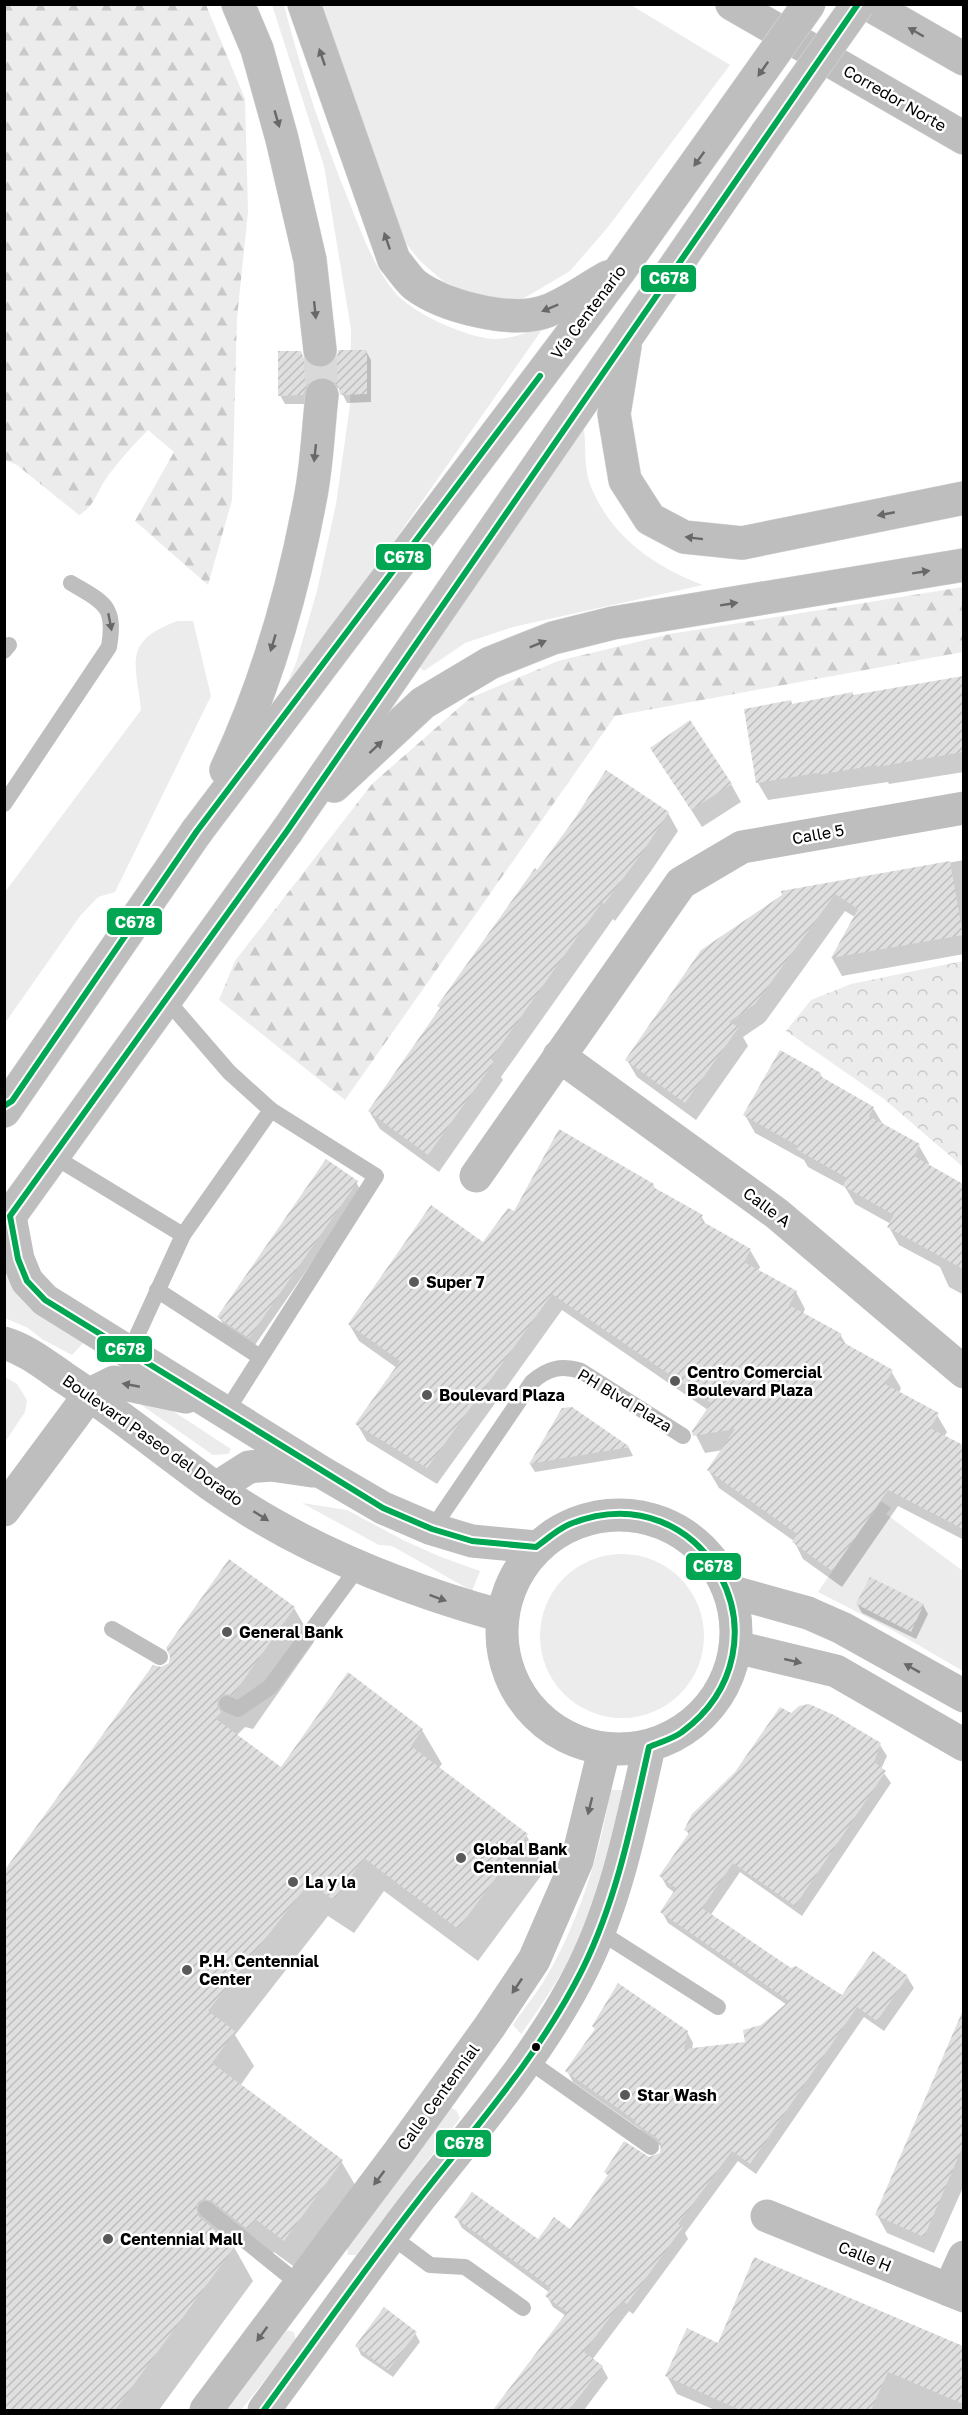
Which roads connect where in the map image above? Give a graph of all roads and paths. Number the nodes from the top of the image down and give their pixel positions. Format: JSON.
{"nodes":[{"id":1,"x":238,"y":4,"type":"edge"},
{"id":2,"x":304,"y":4,"type":"edge"},
{"id":3,"x":732,"y":4,"type":"edge"},
{"id":4,"x":809,"y":4,"type":"edge"},
{"id":5,"x":858,"y":4,"type":"edge"},
{"id":6,"x":868,"y":4,"type":"edge"},
{"id":7,"x":963,"y":59,"type":"edge"},
{"id":8,"x":963,"y":138,"type":"edge"},
{"id":9,"x":620,"y":270,"type":"junction"},
{"id":10,"x":627,"y":337,"type":"junction"},
{"id":11,"x":320,"y":350,"type":"tunnel mouth"},
{"id":12,"x":322,"y":395,"type":"tunnel mouth"},
{"id":13,"x":963,"y":498,"type":"edge"},
{"id":14,"x":963,"y":565,"type":"edge"},
{"id":15,"x":71,"y":583,"type":"dead end"},
{"id":16,"x":4,"y":804,"type":"edge"},
{"id":17,"x":963,"y":808,"type":"edge"},
{"id":18,"x":197,"y":831,"type":"junction"},
{"id":19,"x":287,"y":831,"type":"junction"},
{"id":20,"x":166,"y":999,"type":"junction"},
{"id":21,"x":559,"y":1056,"type":"junction"},
{"id":22,"x":7,"y":1106,"type":"edge"},
{"id":23,"x":271,"y":1110,"type":"junction"},
{"id":24,"x":53,"y":1156,"type":"junction"},
{"id":25,"x":476,"y":1176,"type":"dead end"},
{"id":26,"x":7,"y":1220,"type":"edge"},
{"id":27,"x":183,"y":1235,"type":"junction"},
{"id":28,"x":157,"y":1290,"type":"junction"},
{"id":29,"x":4,"y":1343,"type":"edge"},
{"id":30,"x":130,"y":1351,"type":"junction"},
{"id":31,"x":261,"y":1357,"type":"junction"},
{"id":32,"x":963,"y":1372,"type":"edge"},
{"id":33,"x":90,"y":1394,"type":"junction"},
{"id":34,"x":217,"y":1407,"type":"junction"},
{"id":35,"x":683,"y":1436,"type":"dead end"},
{"id":36,"x":323,"y":1473,"type":"junction"},
{"id":37,"x":216,"y":1488,"type":"junction"},
{"id":38,"x":4,"y":1510,"type":"edge"},
{"id":39,"x":432,"y":1529,"type":"junction"},
{"id":40,"x":536,"y":1547,"type":"junction"},
{"id":41,"x":359,"y":1566,"type":"junction"},
{"id":42,"x":729,"y":1591,"type":"junction"},
{"id":43,"x":502,"y":1616,"type":"junction"},
{"id":44,"x":112,"y":1629,"type":"dead end"},
{"id":45,"x":736,"y":1647,"type":"junction"},
{"id":46,"x":160,"y":1657,"type":"dead end"},
{"id":47,"x":963,"y":1696,"type":"edge"},
{"id":48,"x":227,"y":1704,"type":"dead end"},
{"id":49,"x":963,"y":1745,"type":"edge"},
{"id":50,"x":649,"y":1747,"type":"junction"},
{"id":51,"x":604,"y":1750,"type":"junction"},
{"id":52,"x":600,"y":1932,"type":"junction"},
{"id":53,"x":718,"y":2007,"type":"dead end"},
{"id":54,"x":466,"y":2058,"type":"junction"},
{"id":55,"x":526,"y":2059,"type":"junction"},
{"id":56,"x":506,"y":2086,"type":"junction"},
{"id":57,"x":651,"y":2147,"type":"dead end"},
{"id":58,"x":206,"y":2209,"type":"dead end"},
{"id":59,"x":767,"y":2216,"type":"dead end"},
{"id":60,"x":392,"y":2236,"type":"junction"},
{"id":61,"x":963,"y":2257,"type":"edge"},
{"id":62,"x":295,"y":2289,"type":"junction"},
{"id":63,"x":956,"y":2293,"type":"edge"},
{"id":64,"x":523,"y":2308,"type":"dead end"},
{"id":65,"x":325,"y":2325,"type":"junction"},
{"id":66,"x":206,"y":2410,"type":"edge"},
{"id":67,"x":264,"y":2410,"type":"edge"}],
"edges":[{"from":1,"to":11,"type":"main road","one_way":true},
{"from":9,"to":2,"type":"main road","one_way":true},
{"from":3,"to":8,"type":"main road","name":"Corredor Norte"},
{"from":4,"to":9,"type":"main road","name":"Vía Centenario","one_way":true,"bridge":true},
{"from":5,"to":10,"type":"main road","bridge":true},
{"from":7,"to":6,"type":"main road","one_way":true},
{"from":9,"to":18,"type":"main road","name":"Vía Centenario"},
{"from":13,"to":10,"type":"main road","one_way":true},
{"from":10,"to":19,"type":"main road"},
{"from":12,"to":18,"type":"main road","one_way":true},
{"from":19,"to":14,"type":"main road","one_way":true},
{"from":15,"to":16,"type":"lane","one_way":true},
{"from":17,"to":21,"type":"main road","name":"Calle 5"},
{"from":18,"to":22,"type":"main road","name":"Vía Centenario"},
{"from":19,"to":20,"type":"main road"},
{"from":20,"to":23,"type":"lane"},
{"from":20,"to":24,"type":"main road"},
{"from":21,"to":25,"type":"main road"},
{"from":21,"to":32,"type":"main road","name":"Calle A"},
{"from":23,"to":27,"type":"lane"},
{"from":23,"to":31,"type":"lane"},
{"from":24,"to":26,"type":"main road"},
{"from":24,"to":27,"type":"lane"},
{"from":26,"to":30,"type":"main road"},
{"from":27,"to":28,"type":"lane"},
{"from":28,"to":30,"type":"lane"},
{"from":28,"to":31,"type":"lane"},
{"from":29,"to":33,"type":"main road","name":"Boulevard Paseo del Dorado"},
{"from":30,"to":34,"type":"main road"},
{"from":31,"to":34,"type":"lane"},
{"from":34,"to":33,"type":"main road","one_way":true},
{"from":33,"to":37,"type":"main road","name":"Boulevard Paseo del Dorado"},
{"from":33,"to":38,"type":"main road"},
{"from":34,"to":36,"type":"main road"},
{"from":35,"to":39,"type":"lane","name":"PH Blvd Plaza"},
{"from":36,"to":37,"type":"main road"},
{"from":36,"to":39,"type":"main road"},
{"from":37,"to":41,"type":"main road","name":"Boulevard Paseo del Dorado","one_way":true},
{"from":39,"to":40,"type":"main road"},
{"from":40,"to":42,"type":"main road"},
{"from":40,"to":43,"type":"main road"},
{"from":41,"to":43,"type":"main road","name":"Boulevard Paseo del Dorado","one_way":true},
{"from":41,"to":48,"type":"lane"},
{"from":42,"to":45,"type":"main road"},
{"from":47,"to":42,"type":"main road","one_way":true},
{"from":43,"to":51,"type":"main road"},
{"from":44,"to":46,"type":"lane"},
{"from":45,"to":49,"type":"main road","one_way":true},
{"from":45,"to":50,"type":"main road"},
{"from":50,"to":51,"type":"main road"},
{"from":50,"to":52,"type":"main road"},
{"from":51,"to":54,"type":"main road","name":"Calle Centennial","one_way":true},
{"from":52,"to":53,"type":"lane"},
{"from":52,"to":55,"type":"main road"},
{"from":54,"to":56,"type":"main road"},
{"from":54,"to":62,"type":"main road","name":"Calle Centennial","one_way":true},
{"from":55,"to":56,"type":"main road"},
{"from":55,"to":57,"type":"lane"},
{"from":56,"to":60,"type":"main road"},
{"from":58,"to":62,"type":"lane"},
{"from":59,"to":63,"type":"main road","name":"Calle H"},
{"from":60,"to":64,"type":"lane"},
{"from":60,"to":65,"type":"main road"},
{"from":61,"to":63,"type":"main road"},
{"from":62,"to":65,"type":"main road"},
{"from":62,"to":66,"type":"main road","name":"Calle Centennial","one_way":true},
{"from":65,"to":67,"type":"main road"}]}
